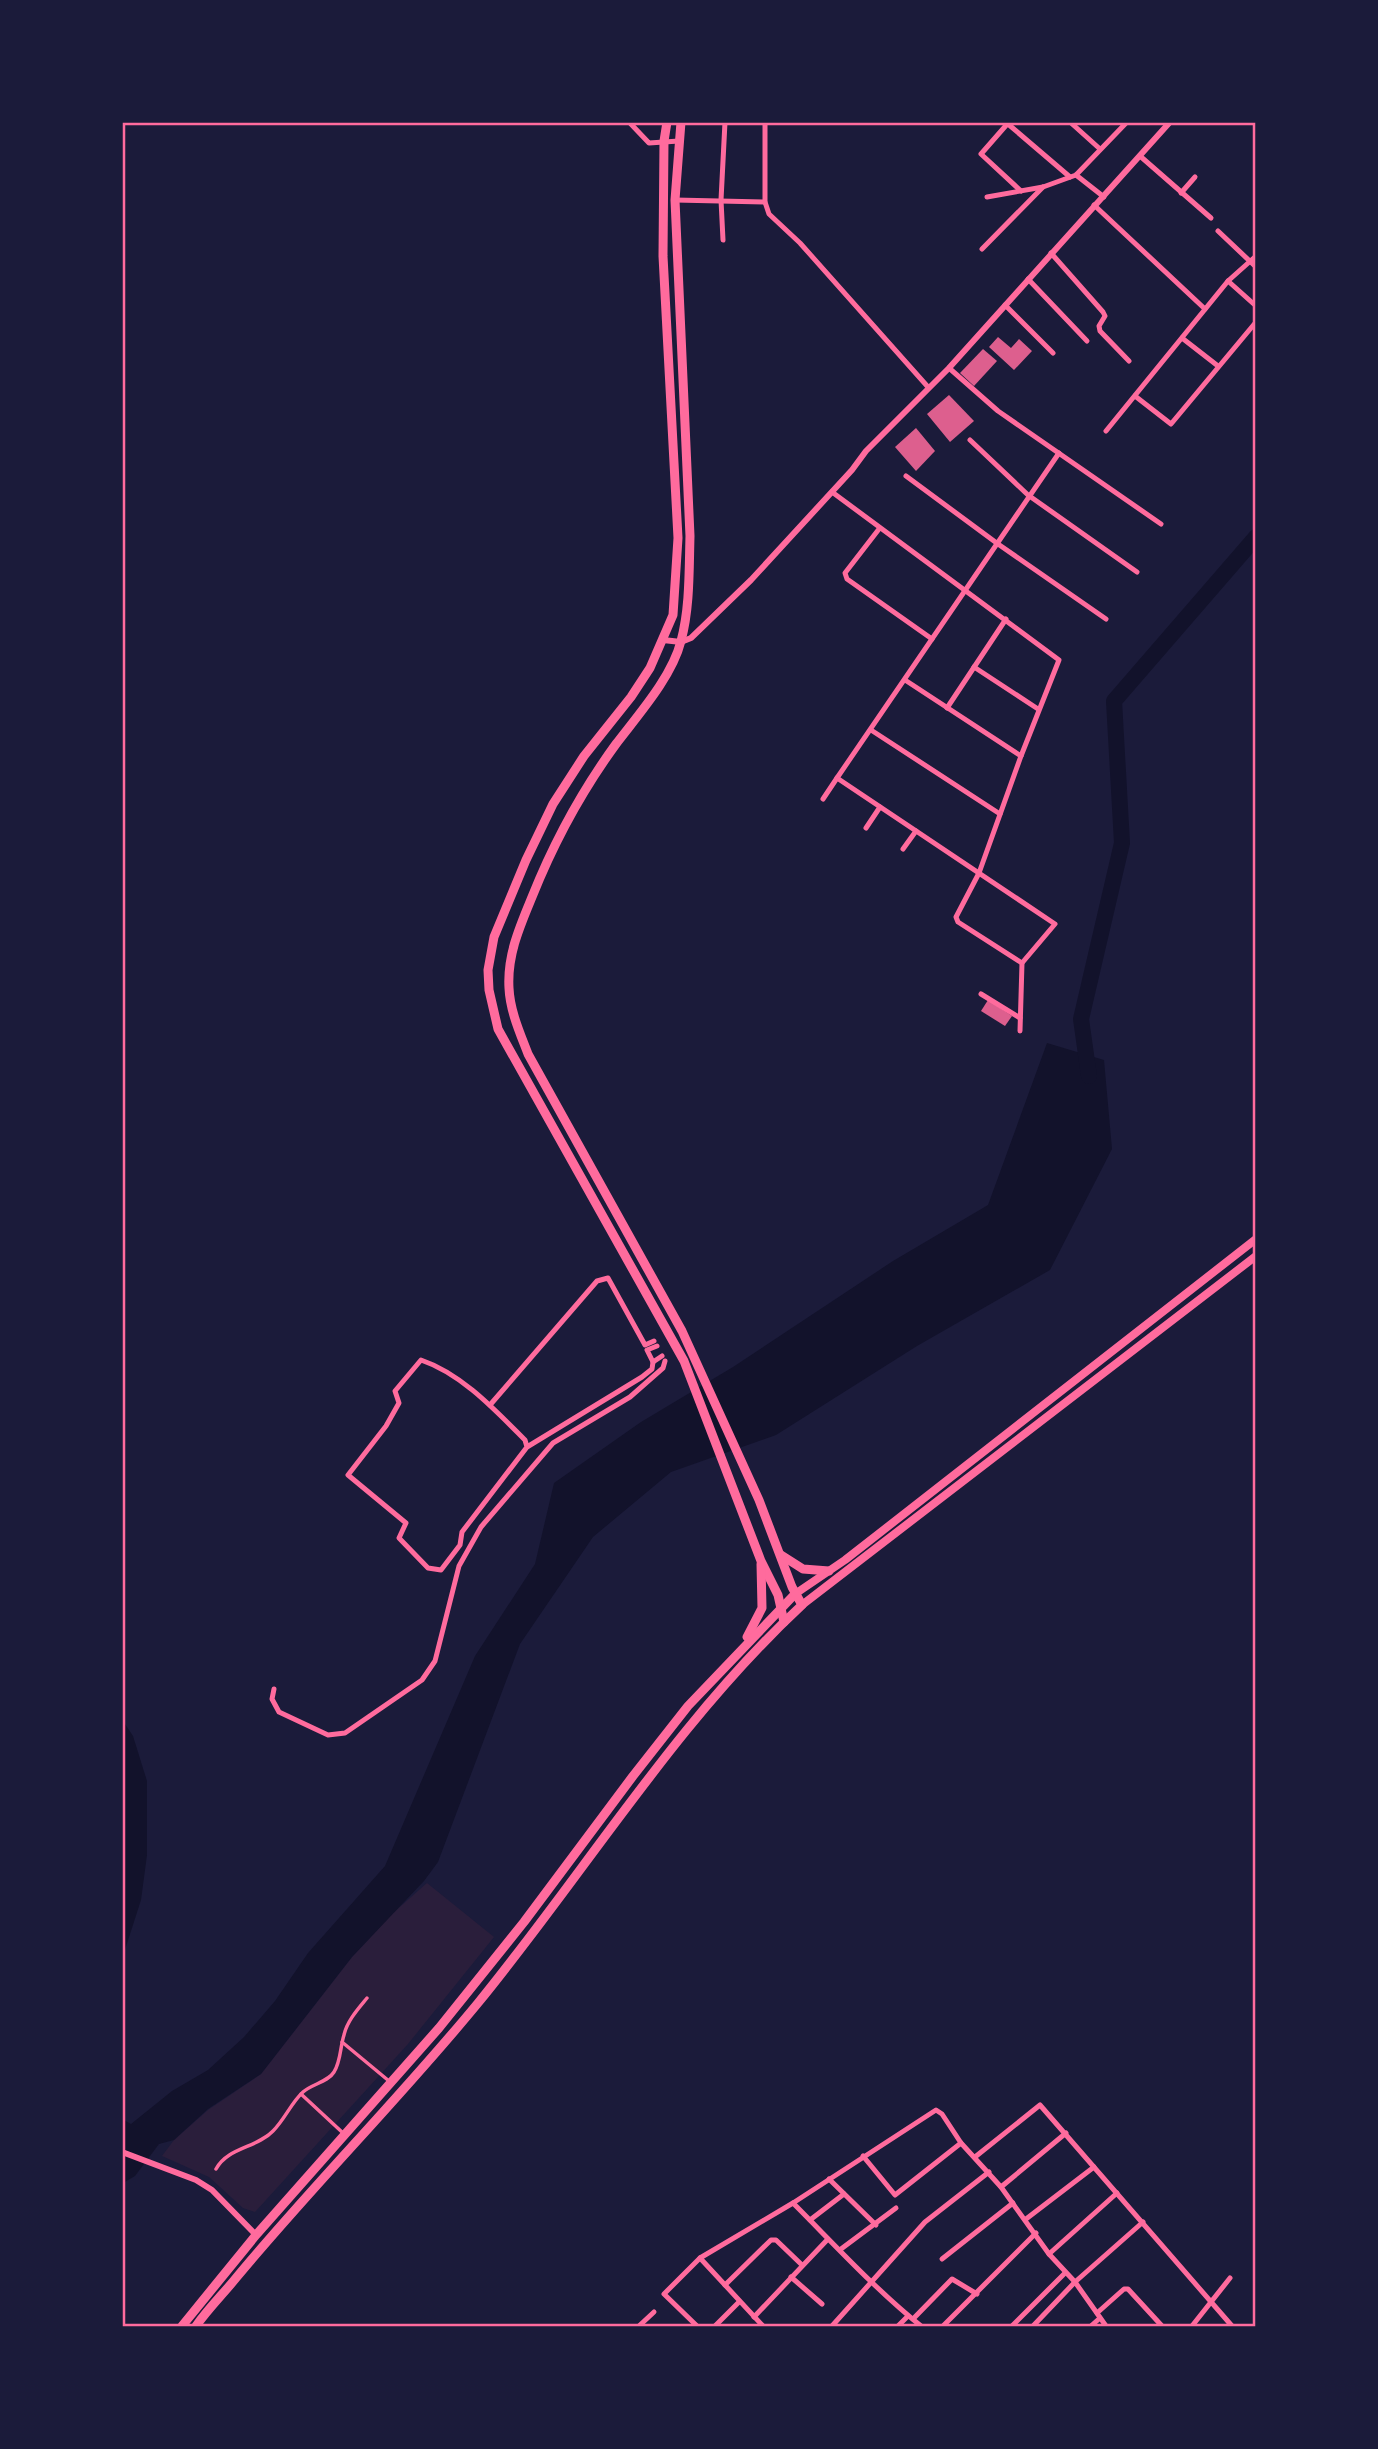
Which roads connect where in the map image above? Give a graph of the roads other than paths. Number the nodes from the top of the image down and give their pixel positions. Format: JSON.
{"nodes":[{"id":1,"x":629,"y":122,"type":"edge"},
{"id":2,"x":667,"y":122,"type":"edge"},
{"id":3,"x":681,"y":122,"type":"edge"},
{"id":4,"x":725,"y":122,"type":"edge"},
{"id":5,"x":765,"y":122,"type":"edge"},
{"id":6,"x":1070,"y":122,"type":"edge"},
{"id":7,"x":1126,"y":122,"type":"edge"},
{"id":8,"x":1170,"y":122,"type":"edge"},
{"id":9,"x":1009,"y":123,"type":"edge"},
{"id":10,"x":664,"y":141,"type":"junction"},
{"id":11,"x":679,"y":141,"type":"junction"},
{"id":12,"x":1100,"y":149,"type":"junction"},
{"id":13,"x":1140,"y":156,"type":"junction"},
{"id":14,"x":1073,"y":176,"type":"junction"},
{"id":15,"x":1195,"y":177,"type":"dead end"},
{"id":16,"x":1043,"y":187,"type":"junction"},
{"id":17,"x":1021,"y":191,"type":"junction"},
{"id":18,"x":1181,"y":192,"type":"junction"},
{"id":19,"x":988,"y":197,"type":"dead end"},
{"id":20,"x":1104,"y":197,"type":"junction"},
{"id":21,"x":675,"y":200,"type":"junction"},
{"id":22,"x":721,"y":200,"type":"junction"},
{"id":23,"x":765,"y":202,"type":"junction"},
{"id":24,"x":1094,"y":205,"type":"junction"},
{"id":25,"x":1211,"y":218,"type":"dead end"},
{"id":26,"x":1218,"y":230,"type":"dead end"},
{"id":27,"x":723,"y":240,"type":"dead end"},
{"id":28,"x":982,"y":249,"type":"dead end"},
{"id":29,"x":1051,"y":253,"type":"junction"},
{"id":30,"x":1255,"y":256,"type":"edge"},
{"id":31,"x":1250,"y":261,"type":"junction"},
{"id":32,"x":1255,"y":267,"type":"edge"},
{"id":33,"x":1028,"y":279,"type":"junction"},
{"id":34,"x":1228,"y":281,"type":"junction"},
{"id":35,"x":1005,"y":305,"type":"junction"},
{"id":36,"x":1255,"y":306,"type":"edge"},
{"id":37,"x":1205,"y":309,"type":"junction"},
{"id":38,"x":1255,"y":322,"type":"edge"},
{"id":39,"x":1182,"y":338,"type":"junction"},
{"id":40,"x":1087,"y":341,"type":"dead end"},
{"id":41,"x":1053,"y":353,"type":"dead end"},
{"id":42,"x":1129,"y":361,"type":"dead end"},
{"id":43,"x":1218,"y":366,"type":"junction"},
{"id":44,"x":949,"y":368,"type":"junction"},
{"id":45,"x":928,"y":387,"type":"junction"},
{"id":46,"x":1135,"y":396,"type":"junction"},
{"id":47,"x":1106,"y":431,"type":"dead end"},
{"id":48,"x":970,"y":440,"type":"dead end"},
{"id":49,"x":1059,"y":453,"type":"junction"},
{"id":50,"x":906,"y":476,"type":"dead end"},
{"id":51,"x":832,"y":492,"type":"junction"},
{"id":52,"x":1028,"y":495,"type":"junction"},
{"id":53,"x":1161,"y":524,"type":"dead end"},
{"id":54,"x":879,"y":529,"type":"junction"},
{"id":55,"x":998,"y":544,"type":"junction"},
{"id":56,"x":1137,"y":572,"type":"dead end"},
{"id":57,"x":965,"y":591,"type":"junction"},
{"id":58,"x":1006,"y":619,"type":"junction"},
{"id":59,"x":1106,"y":619,"type":"dead end"},
{"id":60,"x":932,"y":639,"type":"junction"},
{"id":61,"x":663,"y":640,"type":"junction"},
{"id":62,"x":681,"y":642,"type":"junction"},
{"id":63,"x":975,"y":667,"type":"junction"},
{"id":64,"x":905,"y":680,"type":"junction"},
{"id":65,"x":947,"y":708,"type":"junction"},
{"id":66,"x":1038,"y":709,"type":"junction"},
{"id":67,"x":871,"y":730,"type":"junction"},
{"id":68,"x":1021,"y":756,"type":"junction"},
{"id":69,"x":837,"y":778,"type":"junction"},
{"id":70,"x":822,"y":799,"type":"dead end"},
{"id":71,"x":880,"y":807,"type":"junction"},
{"id":72,"x":1000,"y":814,"type":"junction"},
{"id":73,"x":866,"y":828,"type":"dead end"},
{"id":74,"x":916,"y":831,"type":"junction"},
{"id":75,"x":903,"y":849,"type":"dead end"},
{"id":76,"x":979,"y":873,"type":"junction"},
{"id":77,"x":1021,"y":963,"type":"junction"},
{"id":78,"x":981,"y":994,"type":"dead end"},
{"id":79,"x":1020,"y":1018,"type":"junction"},
{"id":80,"x":1020,"y":1031,"type":"dead end"},
{"id":81,"x":1255,"y":1239,"type":"edge"},
{"id":82,"x":1255,"y":1256,"type":"edge"},
{"id":83,"x":656,"y":1343,"type":"dead end"},
{"id":84,"x":646,"y":1347,"type":"junction"},
{"id":85,"x":653,"y":1362,"type":"junction"},
{"id":86,"x":490,"y":1405,"type":"junction"},
{"id":87,"x":527,"y":1447,"type":"junction"},
{"id":88,"x":780,"y":1553,"type":"junction"},
{"id":89,"x":761,"y":1561,"type":"junction"},
{"id":90,"x":829,"y":1571,"type":"junction"},
{"id":91,"x":793,"y":1590,"type":"junction"},
{"id":92,"x":802,"y":1605,"type":"junction"},
{"id":93,"x":781,"y":1607,"type":"junction"},
{"id":94,"x":784,"y":1622,"type":"junction"},
{"id":95,"x":714,"y":1680,"type":"junction"},
{"id":96,"x":274,"y":1689,"type":"dead end"},
{"id":97,"x":367,"y":1998,"type":"dead end"},
{"id":98,"x":342,"y":2042,"type":"junction"},
{"id":99,"x":391,"y":2082,"type":"junction"},
{"id":100,"x":301,"y":2094,"type":"junction"},
{"id":101,"x":1066,"y":2133,"type":"junction"},
{"id":102,"x":344,"y":2134,"type":"junction"},
{"id":103,"x":961,"y":2143,"type":"junction"},
{"id":104,"x":122,"y":2152,"type":"edge"},
{"id":105,"x":863,"y":2156,"type":"junction"},
{"id":106,"x":975,"y":2157,"type":"junction"},
{"id":107,"x":1094,"y":2167,"type":"junction"},
{"id":108,"x":216,"y":2169,"type":"dead end"},
{"id":109,"x":989,"y":2172,"type":"junction"},
{"id":110,"x":829,"y":2179,"type":"junction"},
{"id":111,"x":1001,"y":2187,"type":"junction"},
{"id":112,"x":844,"y":2193,"type":"junction"},
{"id":113,"x":1117,"y":2193,"type":"junction"},
{"id":114,"x":793,"y":2203,"type":"junction"},
{"id":115,"x":1013,"y":2203,"type":"junction"},
{"id":116,"x":895,"y":2208,"type":"dead end"},
{"id":117,"x":1026,"y":2219,"type":"junction"},
{"id":118,"x":810,"y":2220,"type":"junction"},
{"id":119,"x":1143,"y":2222,"type":"junction"},
{"id":120,"x":876,"y":2225,"type":"junction"},
{"id":121,"x":1036,"y":2233,"type":"junction"},
{"id":122,"x":256,"y":2235,"type":"junction"},
{"id":123,"x":828,"y":2239,"type":"junction"},
{"id":124,"x":841,"y":2249,"type":"junction"},
{"id":125,"x":1049,"y":2254,"type":"junction"},
{"id":126,"x":700,"y":2258,"type":"junction"},
{"id":127,"x":942,"y":2259,"type":"dead end"},
{"id":128,"x":802,"y":2265,"type":"junction"},
{"id":129,"x":1065,"y":2273,"type":"junction"},
{"id":130,"x":790,"y":2277,"type":"junction"},
{"id":131,"x":1230,"y":2278,"type":"dead end"},
{"id":132,"x":1075,"y":2282,"type":"junction"},
{"id":133,"x":872,"y":2283,"type":"junction"},
{"id":134,"x":725,"y":2285,"type":"junction"},
{"id":135,"x":977,"y":2294,"type":"junction"},
{"id":136,"x":740,"y":2302,"type":"junction"},
{"id":137,"x":1212,"y":2303,"type":"junction"},
{"id":138,"x":822,"y":2304,"type":"dead end"},
{"id":139,"x":654,"y":2312,"type":"dead end"},
{"id":140,"x":1098,"y":2316,"type":"junction"},
{"id":141,"x":754,"y":2317,"type":"junction"},
{"id":142,"x":910,"y":2318,"type":"junction"},
{"id":143,"x":645,"y":2321,"type":"junction"},
{"id":144,"x":182,"y":2326,"type":"edge"},
{"id":145,"x":195,"y":2326,"type":"edge"},
{"id":146,"x":639,"y":2326,"type":"edge"},
{"id":147,"x":650,"y":2326,"type":"edge"},
{"id":148,"x":697,"y":2326,"type":"edge"},
{"id":149,"x":715,"y":2326,"type":"edge"},
{"id":150,"x":762,"y":2326,"type":"edge"},
{"id":151,"x":832,"y":2326,"type":"edge"},
{"id":152,"x":898,"y":2326,"type":"edge"},
{"id":153,"x":921,"y":2326,"type":"edge"},
{"id":154,"x":943,"y":2326,"type":"edge"},
{"id":155,"x":1012,"y":2326,"type":"edge"},
{"id":156,"x":1033,"y":2326,"type":"edge"},
{"id":157,"x":1091,"y":2326,"type":"edge"},
{"id":158,"x":1106,"y":2326,"type":"edge"},
{"id":159,"x":1161,"y":2326,"type":"edge"},
{"id":160,"x":1192,"y":2326,"type":"edge"},
{"id":161,"x":1232,"y":2326,"type":"edge"}],
"edges":[{"from":1,"to":10,"type":"street"},
{"from":2,"to":10,"type":"highway"},
{"from":3,"to":11,"type":"highway"},
{"from":4,"to":22,"type":"street"},
{"from":5,"to":23,"type":"street"},
{"from":6,"to":12,"type":"street"},
{"from":7,"to":12,"type":"street"},
{"from":8,"to":13,"type":"street"},
{"from":9,"to":14,"type":"street"},
{"from":9,"to":17,"type":"street"},
{"from":10,"to":11,"type":"street"},
{"from":10,"to":61,"type":"highway"},
{"from":11,"to":21,"type":"highway"},
{"from":12,"to":14,"type":"street"},
{"from":13,"to":18,"type":"street"},
{"from":13,"to":20,"type":"street"},
{"from":14,"to":16,"type":"street"},
{"from":14,"to":20,"type":"street"},
{"from":15,"to":18,"type":"street"},
{"from":16,"to":17,"type":"street"},
{"from":16,"to":28,"type":"street"},
{"from":17,"to":19,"type":"street"},
{"from":18,"to":25,"type":"street"},
{"from":20,"to":24,"type":"street"},
{"from":21,"to":22,"type":"street"},
{"from":21,"to":62,"type":"highway"},
{"from":22,"to":23,"type":"street"},
{"from":22,"to":27,"type":"street"},
{"from":23,"to":45,"type":"street"},
{"from":24,"to":29,"type":"street"},
{"from":24,"to":37,"type":"street"},
{"from":26,"to":31,"type":"street"},
{"from":29,"to":33,"type":"street"},
{"from":29,"to":42,"type":"street"},
{"from":30,"to":31,"type":"street"},
{"from":31,"to":32,"type":"street"},
{"from":31,"to":34,"type":"street"},
{"from":33,"to":35,"type":"street"},
{"from":33,"to":40,"type":"street"},
{"from":34,"to":36,"type":"street"},
{"from":34,"to":37,"type":"street"},
{"from":35,"to":41,"type":"street"},
{"from":35,"to":44,"type":"street"},
{"from":37,"to":39,"type":"street"},
{"from":38,"to":43,"type":"street"},
{"from":39,"to":43,"type":"street"},
{"from":39,"to":46,"type":"street"},
{"from":43,"to":46,"type":"street"},
{"from":44,"to":45,"type":"street"},
{"from":44,"to":49,"type":"street"},
{"from":45,"to":51,"type":"street"},
{"from":46,"to":47,"type":"street"},
{"from":48,"to":52,"type":"street"},
{"from":49,"to":52,"type":"street"},
{"from":49,"to":53,"type":"street"},
{"from":50,"to":55,"type":"street"},
{"from":51,"to":54,"type":"street"},
{"from":51,"to":62,"type":"street"},
{"from":52,"to":55,"type":"street"},
{"from":52,"to":56,"type":"street"},
{"from":54,"to":57,"type":"street"},
{"from":54,"to":60,"type":"street"},
{"from":55,"to":57,"type":"street"},
{"from":55,"to":59,"type":"street"},
{"from":57,"to":58,"type":"street"},
{"from":57,"to":60,"type":"street"},
{"from":58,"to":63,"type":"street"},
{"from":58,"to":66,"type":"street"},
{"from":60,"to":64,"type":"street"},
{"from":61,"to":62,"type":"street"},
{"from":61,"to":89,"type":"highway"},
{"from":62,"to":88,"type":"highway"},
{"from":63,"to":65,"type":"street"},
{"from":63,"to":66,"type":"street"},
{"from":64,"to":65,"type":"street"},
{"from":64,"to":67,"type":"street"},
{"from":65,"to":68,"type":"street"},
{"from":66,"to":68,"type":"street"},
{"from":67,"to":69,"type":"street"},
{"from":67,"to":72,"type":"street"},
{"from":68,"to":72,"type":"street"},
{"from":69,"to":70,"type":"street"},
{"from":69,"to":71,"type":"street"},
{"from":71,"to":73,"type":"street"},
{"from":71,"to":74,"type":"street"},
{"from":72,"to":76,"type":"street"},
{"from":74,"to":75,"type":"street"},
{"from":74,"to":76,"type":"street"},
{"from":76,"to":77,"type":"street"},
{"from":76,"to":77,"type":"street"},
{"from":77,"to":79,"type":"street"},
{"from":78,"to":79,"type":"street"},
{"from":79,"to":80,"type":"street"},
{"from":81,"to":90,"type":"main road"},
{"from":82,"to":92,"type":"main road"},
{"from":83,"to":84,"type":"street"},
{"from":84,"to":85,"type":"street"},
{"from":84,"to":86,"type":"street"},
{"from":85,"to":87,"type":"street"},
{"from":85,"to":96,"type":"street"},
{"from":86,"to":87,"type":"street"},
{"from":86,"to":87,"type":"street"},
{"from":88,"to":90,"type":"highway"},
{"from":88,"to":91,"type":"highway"},
{"from":89,"to":93,"type":"highway"},
{"from":89,"to":95,"type":"highway"},
{"from":90,"to":91,"type":"main road"},
{"from":91,"to":92,"type":"highway"},
{"from":91,"to":93,"type":"highway"},
{"from":92,"to":94,"type":"highway"},
{"from":93,"to":94,"type":"highway"},
{"from":93,"to":95,"type":"highway"},
{"from":94,"to":145,"type":"highway"},
{"from":95,"to":99,"type":"highway"},
{"from":97,"to":98,"type":"street"},
{"from":98,"to":99,"type":"street"},
{"from":98,"to":100,"type":"street"},
{"from":99,"to":102,"type":"highway"},
{"from":100,"to":102,"type":"street"},
{"from":100,"to":108,"type":"street"},
{"from":101,"to":106,"type":"street"},
{"from":101,"to":107,"type":"street"},
{"from":101,"to":111,"type":"street"},
{"from":102,"to":122,"type":"highway"},
{"from":103,"to":105,"type":"street"},
{"from":103,"to":105,"type":"street"},
{"from":103,"to":106,"type":"street"},
{"from":104,"to":122,"type":"street"},
{"from":105,"to":110,"type":"street"},
{"from":106,"to":109,"type":"street"},
{"from":107,"to":113,"type":"street"},
{"from":107,"to":117,"type":"street"},
{"from":109,"to":111,"type":"street"},
{"from":109,"to":133,"type":"street"},
{"from":110,"to":112,"type":"street"},
{"from":110,"to":114,"type":"street"},
{"from":111,"to":115,"type":"street"},
{"from":112,"to":118,"type":"street"},
{"from":112,"to":120,"type":"street"},
{"from":113,"to":119,"type":"street"},
{"from":113,"to":125,"type":"street"},
{"from":114,"to":118,"type":"street"},
{"from":114,"to":126,"type":"street"},
{"from":115,"to":117,"type":"street"},
{"from":115,"to":127,"type":"street"},
{"from":116,"to":120,"type":"street"},
{"from":117,"to":121,"type":"street"},
{"from":118,"to":123,"type":"street"},
{"from":119,"to":132,"type":"street"},
{"from":119,"to":137,"type":"street"},
{"from":120,"to":124,"type":"street"},
{"from":121,"to":125,"type":"street"},
{"from":121,"to":135,"type":"street"},
{"from":122,"to":144,"type":"highway"},
{"from":123,"to":124,"type":"street"},
{"from":123,"to":128,"type":"street"},
{"from":124,"to":133,"type":"street"},
{"from":125,"to":129,"type":"street"},
{"from":126,"to":134,"type":"street"},
{"from":126,"to":148,"type":"street"},
{"from":128,"to":130,"type":"street"},
{"from":128,"to":134,"type":"street"},
{"from":129,"to":132,"type":"street"},
{"from":129,"to":155,"type":"street"},
{"from":130,"to":138,"type":"street"},
{"from":130,"to":141,"type":"street"},
{"from":131,"to":137,"type":"street"},
{"from":132,"to":140,"type":"street"},
{"from":132,"to":156,"type":"street"},
{"from":133,"to":142,"type":"street"},
{"from":133,"to":151,"type":"street"},
{"from":134,"to":136,"type":"street"},
{"from":135,"to":142,"type":"street"},
{"from":135,"to":154,"type":"street"},
{"from":136,"to":141,"type":"street"},
{"from":136,"to":149,"type":"street"},
{"from":137,"to":160,"type":"street"},
{"from":137,"to":161,"type":"street"},
{"from":139,"to":143,"type":"street"},
{"from":140,"to":157,"type":"street"},
{"from":140,"to":158,"type":"street"},
{"from":140,"to":159,"type":"street"},
{"from":141,"to":150,"type":"street"},
{"from":142,"to":152,"type":"street"},
{"from":142,"to":153,"type":"street"},
{"from":143,"to":146,"type":"street"},
{"from":143,"to":147,"type":"street"}]}
